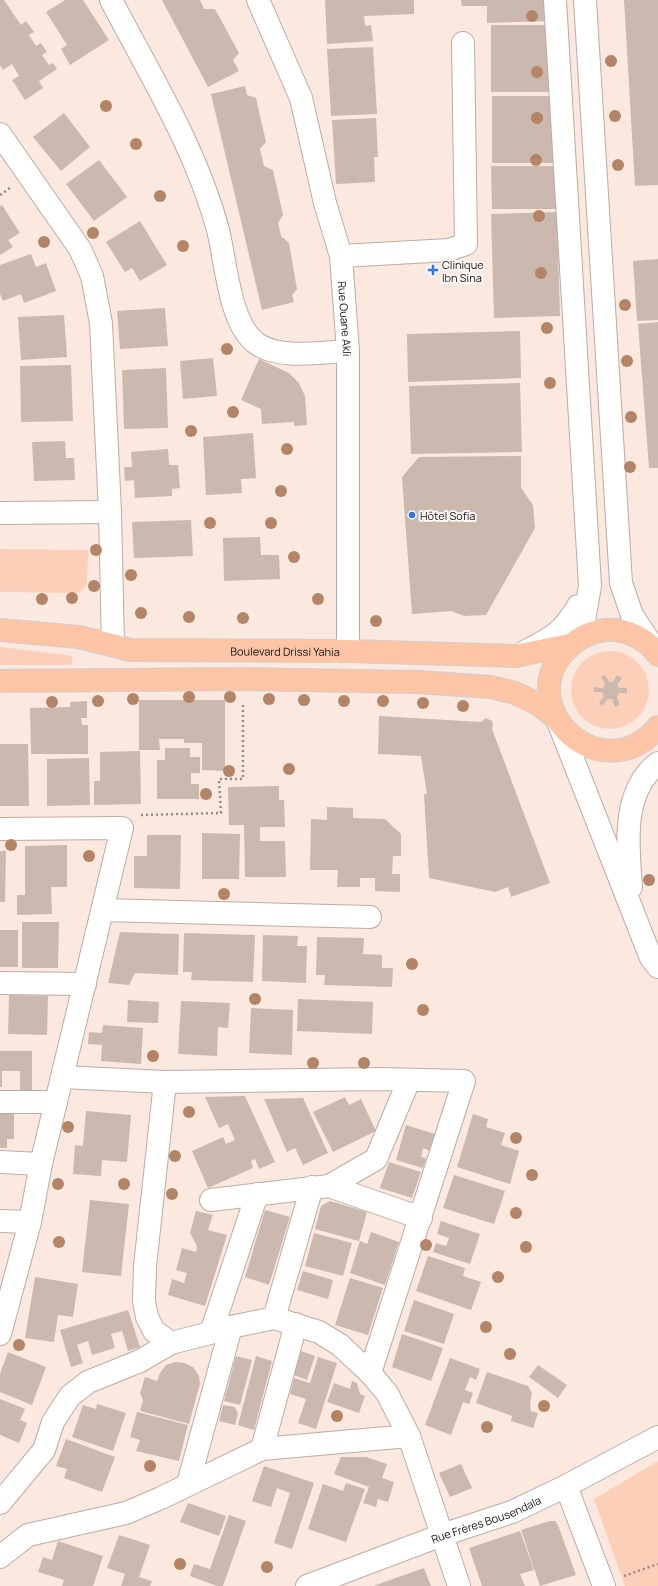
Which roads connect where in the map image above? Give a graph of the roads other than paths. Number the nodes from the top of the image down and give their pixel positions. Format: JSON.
{"nodes":[{"id":1,"x":111,"y":0,"type":"edge"},
{"id":2,"x":258,"y":0,"type":"edge"},
{"id":3,"x":556,"y":0,"type":"edge"},
{"id":4,"x":585,"y":0,"type":"edge"},
{"id":5,"x":463,"y":43,"type":"dead end"},
{"id":6,"x":0,"y":134,"type":"edge"},
{"id":7,"x":341,"y":256,"type":"junction"},
{"id":8,"x":348,"y":351,"type":"junction"},
{"id":9,"x":110,"y":512,"type":"junction"},
{"id":10,"x":0,"y":513,"type":"edge"},
{"id":11,"x":590,"y":586,"type":"junction"},
{"id":12,"x":0,"y":630,"type":"edge"},
{"id":13,"x":570,"y":645,"type":"junction"},
{"id":14,"x":113,"y":646,"type":"junction"},
{"id":15,"x":348,"y":651,"type":"junction"},
{"id":16,"x":656,"y":653,"type":"edge"},
{"id":17,"x":514,"y":656,"type":"junction"},
{"id":18,"x":0,"y":681,"type":"edge"},
{"id":19,"x":556,"y":718,"type":"junction"},
{"id":20,"x":658,"y":727,"type":"edge"},
{"id":21,"x":658,"y":763,"type":"edge"},
{"id":22,"x":0,"y":829,"type":"edge"},
{"id":23,"x":103,"y":910,"type":"junction"},
{"id":24,"x":633,"y":910,"type":"junction"},
{"id":25,"x":370,"y":917,"type":"dead end"},
{"id":26,"x":658,"y":968,"type":"edge"},
{"id":27,"x":0,"y":983,"type":"edge"},
{"id":28,"x":85,"y":984,"type":"junction"},
{"id":29,"x":62,"y":1077,"type":"junction"},
{"id":30,"x":409,"y":1080,"type":"junction"},
{"id":31,"x":165,"y":1082,"type":"junction"},
{"id":32,"x":0,"y":1102,"type":"edge"},
{"id":33,"x":56,"y":1102,"type":"junction"},
{"id":34,"x":0,"y":1162,"type":"edge"},
{"id":35,"x":41,"y":1164,"type":"junction"},
{"id":36,"x":320,"y":1186,"type":"junction"},
{"id":37,"x":257,"y":1194,"type":"junction"},
{"id":38,"x":211,"y":1200,"type":"dead end"},
{"id":39,"x":421,"y":1218,"type":"junction"},
{"id":40,"x":0,"y":1221,"type":"edge"},
{"id":41,"x":30,"y":1222,"type":"junction"},
{"id":42,"x":7,"y":1282,"type":"edge"},
{"id":43,"x":274,"y":1318,"type":"junction"},
{"id":44,"x":296,"y":1324,"type":"junction"},
{"id":45,"x":222,"y":1327,"type":"junction"},
{"id":46,"x":0,"y":1334,"type":"edge"},
{"id":47,"x":171,"y":1343,"type":"junction"},
{"id":48,"x":370,"y":1373,"type":"junction"},
{"id":49,"x":409,"y":1436,"type":"junction"},
{"id":50,"x":658,"y":1437,"type":"edge"},
{"id":51,"x":262,"y":1449,"type":"junction"},
{"id":52,"x":188,"y":1484,"type":"junction"},
{"id":53,"x":566,"y":1486,"type":"junction"},
{"id":54,"x":0,"y":1503,"type":"edge"},
{"id":55,"x":442,"y":1535,"type":"junction"},
{"id":56,"x":0,"y":1557,"type":"edge"},
{"id":57,"x":603,"y":1584,"type":"edge"},
{"id":58,"x":307,"y":1586,"type":"edge"},
{"id":59,"x":459,"y":1586,"type":"edge"}],
"edges":[{"from":1,"to":8,"type":"street"},
{"from":2,"to":7,"type":"street","name":"Rue Ouane Akli"},
{"from":3,"to":11,"type":"street"},
{"from":4,"to":16,"type":"street"},
{"from":5,"to":7,"type":"street"},
{"from":6,"to":9,"type":"street"},
{"from":7,"to":8,"type":"street","name":"Rue Ouane Akli"},
{"from":8,"to":15,"type":"street","name":"Rue Ouane Akli"},
{"from":9,"to":10,"type":"street"},
{"from":9,"to":14,"type":"street"},
{"from":11,"to":13,"type":"street"},
{"from":11,"to":17,"type":"street"},
{"from":12,"to":14,"type":"main road","name":"Boulevard Drissi Yahia"},
{"from":13,"to":16,"type":"main road"},
{"from":13,"to":17,"type":"main road","name":"Boulevard Drissi Yahia"},
{"from":13,"to":19,"type":"main road"},
{"from":14,"to":15,"type":"main road","name":"Boulevard Drissi Yahia"},
{"from":15,"to":17,"type":"main road","name":"Boulevard Drissi Yahia"},
{"from":18,"to":19,"type":"main road"},
{"from":19,"to":20,"type":"main road"},
{"from":19,"to":24,"type":"street"},
{"from":21,"to":24,"type":"street"},
{"from":22,"to":23,"type":"street"},
{"from":23,"to":25,"type":"street"},
{"from":23,"to":28,"type":"street"},
{"from":24,"to":26,"type":"street"},
{"from":27,"to":28,"type":"street"},
{"from":28,"to":29,"type":"street"},
{"from":29,"to":31,"type":"street"},
{"from":29,"to":33,"type":"street"},
{"from":30,"to":31,"type":"street"},
{"from":30,"to":36,"type":"street"},
{"from":30,"to":39,"type":"street"},
{"from":31,"to":47,"type":"street"},
{"from":32,"to":33,"type":"street"},
{"from":33,"to":35,"type":"street"},
{"from":34,"to":35,"type":"street"},
{"from":35,"to":41,"type":"street"},
{"from":36,"to":37,"type":"street"},
{"from":36,"to":39,"type":"street"},
{"from":36,"to":43,"type":"street"},
{"from":37,"to":38,"type":"street"},
{"from":37,"to":45,"type":"street"},
{"from":39,"to":48,"type":"street"},
{"from":40,"to":41,"type":"street"},
{"from":41,"to":42,"type":"street"},
{"from":42,"to":46,"type":"street"},
{"from":43,"to":44,"type":"street"},
{"from":43,"to":45,"type":"street"},
{"from":44,"to":48,"type":"street"},
{"from":44,"to":51,"type":"street"},
{"from":45,"to":47,"type":"street"},
{"from":45,"to":52,"type":"street"},
{"from":47,"to":54,"type":"street"},
{"from":48,"to":49,"type":"street"},
{"from":49,"to":51,"type":"street"},
{"from":49,"to":55,"type":"street"},
{"from":50,"to":53,"type":"street","name":"Rue Frères Bousendala"},
{"from":51,"to":52,"type":"street"},
{"from":52,"to":56,"type":"street"},
{"from":53,"to":55,"type":"street","name":"Rue Frères Bousendala"},
{"from":53,"to":57,"type":"street"},
{"from":55,"to":58,"type":"street","name":"Rue Frères Bousendala"},
{"from":55,"to":59,"type":"street"}]}
